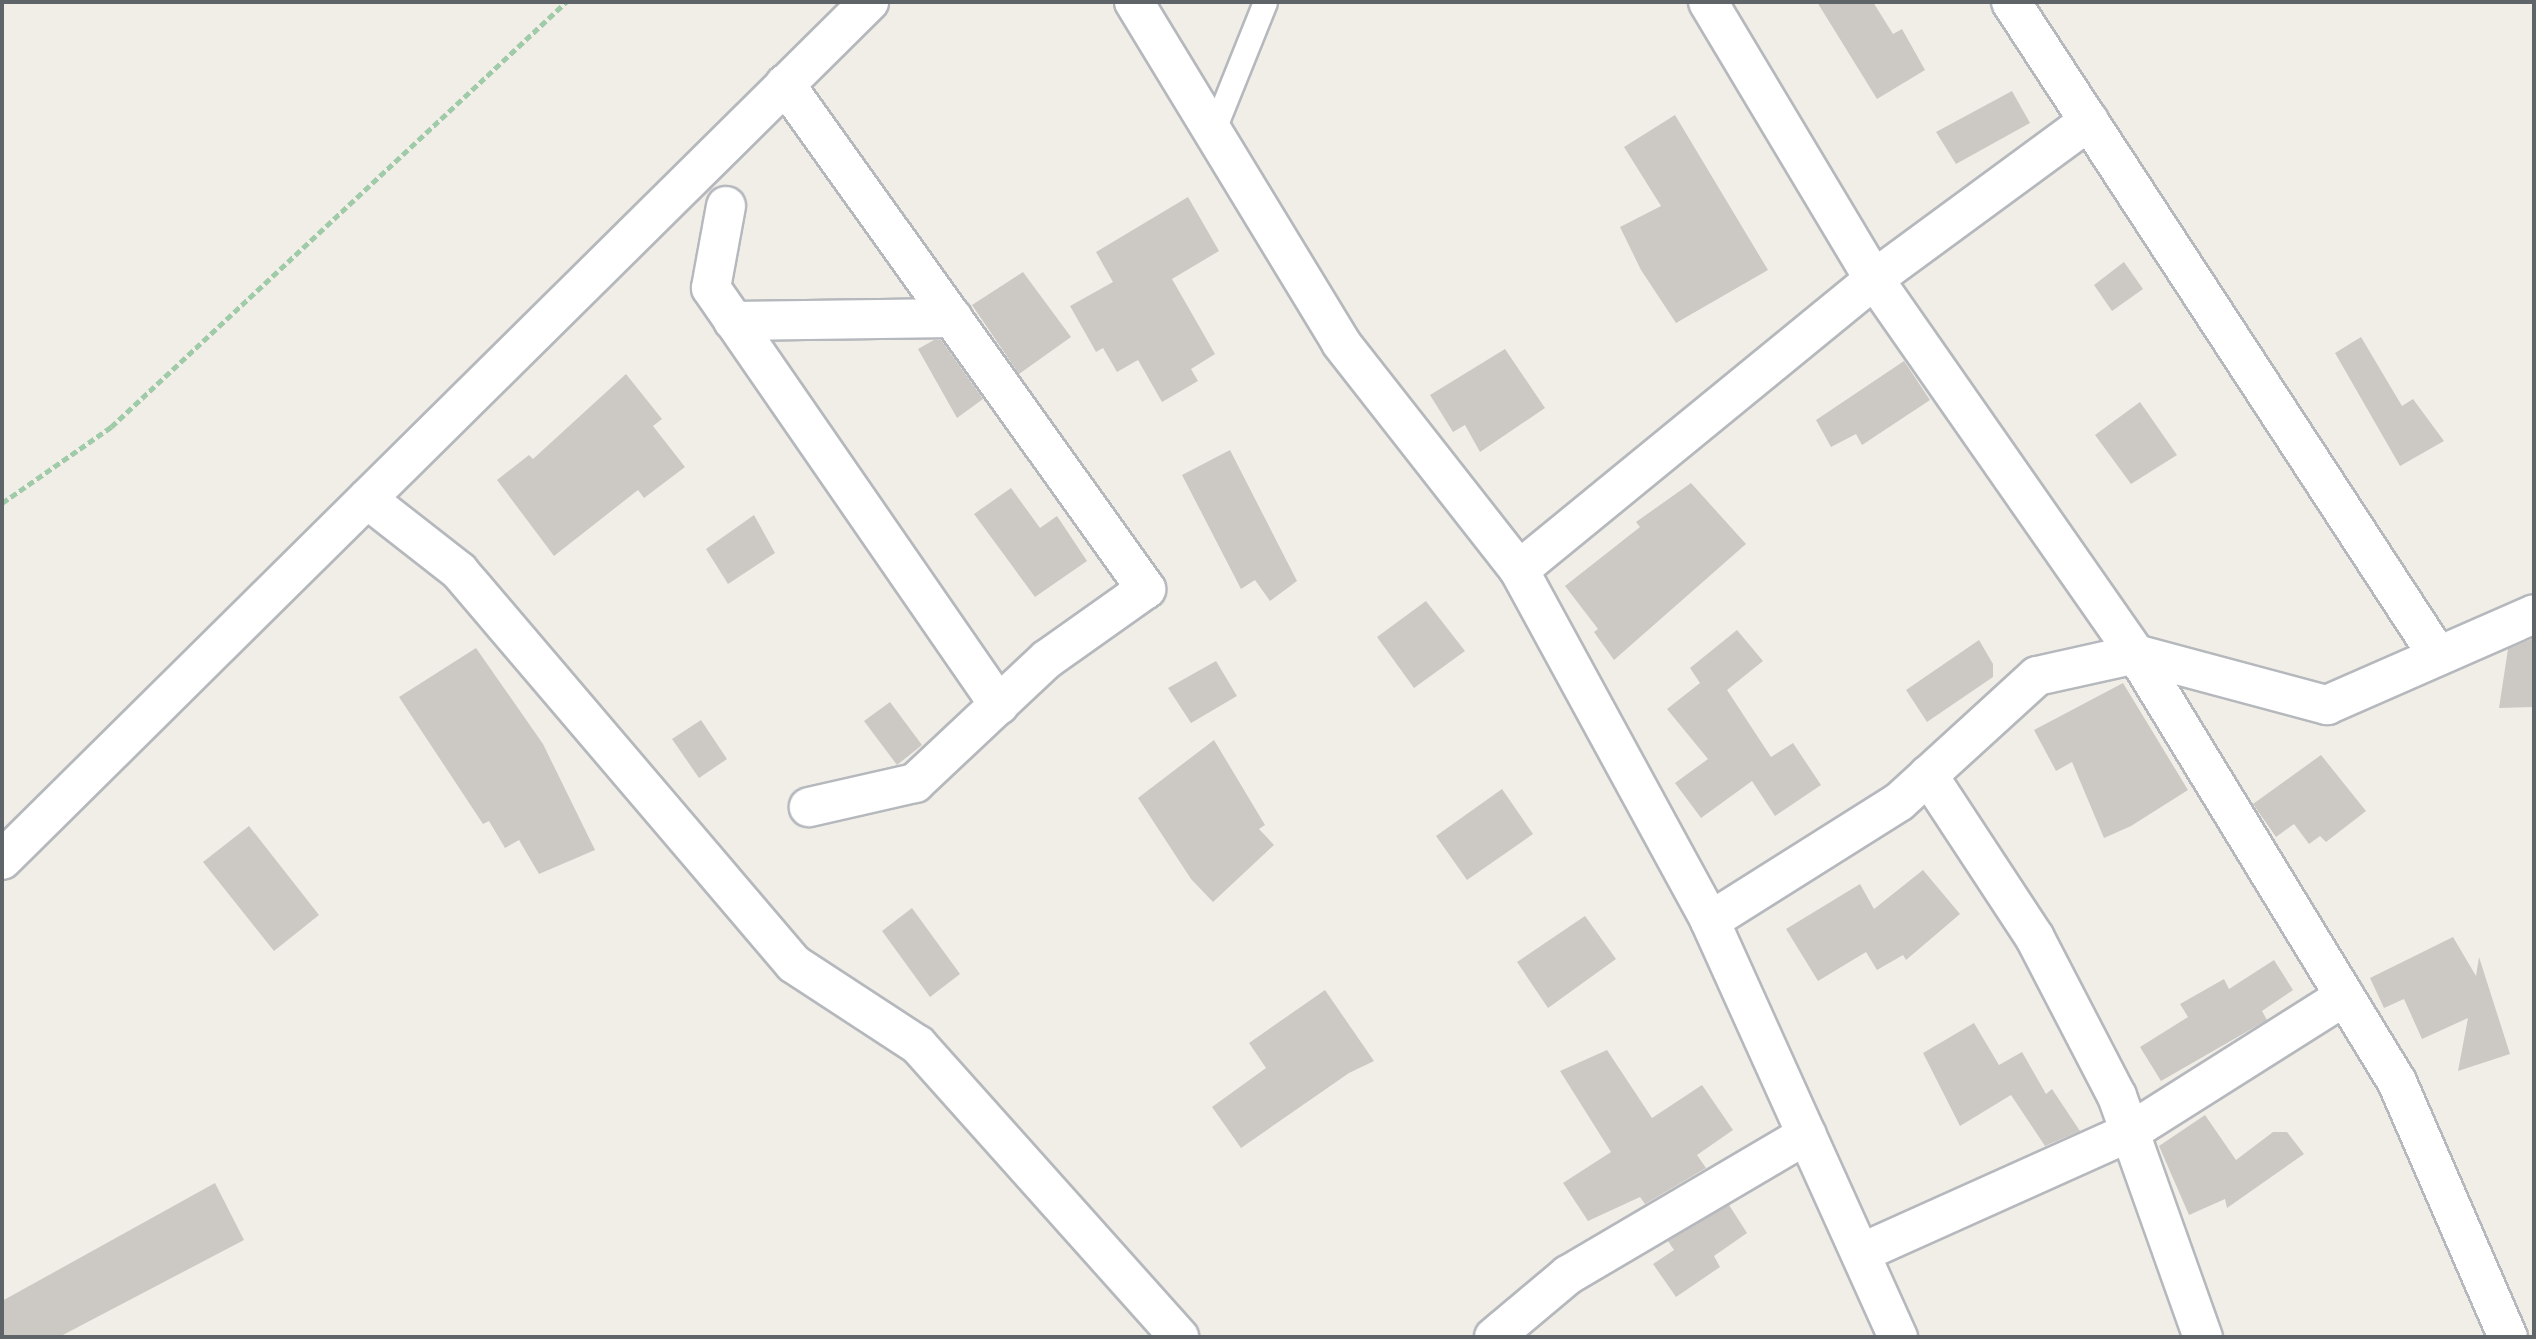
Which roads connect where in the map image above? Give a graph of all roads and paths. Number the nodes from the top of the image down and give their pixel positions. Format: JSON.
{"nodes":[{"id":1,"x":566,"y":2,"type":"edge"},
{"id":2,"x":869,"y":2,"type":"edge"},
{"id":3,"x":1134,"y":2,"type":"edge"},
{"id":4,"x":1265,"y":2,"type":"edge"},
{"id":5,"x":1708,"y":2,"type":"edge"},
{"id":6,"x":2011,"y":2,"type":"edge"},
{"id":7,"x":785,"y":84,"type":"junction"},
{"id":8,"x":2090,"y":121,"type":"junction"},
{"id":9,"x":1214,"y":129,"type":"junction"},
{"id":10,"x":726,"y":206,"type":"dead end"},
{"id":11,"x":1874,"y":279,"type":"junction"},
{"id":12,"x":953,"y":318,"type":"junction"},
{"id":13,"x":733,"y":321,"type":"junction"},
{"id":14,"x":367,"y":499,"type":"junction"},
{"id":15,"x":2,"y":503,"type":"edge"},
{"id":16,"x":1519,"y":570,"type":"junction"},
{"id":17,"x":2534,"y":614,"type":"edge"},
{"id":18,"x":2136,"y":654,"type":"junction"},
{"id":19,"x":2438,"y":656,"type":"junction"},
{"id":20,"x":999,"y":705,"type":"junction"},
{"id":21,"x":1928,"y":775,"type":"junction"},
{"id":22,"x":809,"y":807,"type":"dead end"},
{"id":23,"x":2,"y":860,"type":"edge"},
{"id":24,"x":1710,"y":921,"type":"junction"},
{"id":25,"x":2345,"y":996,"type":"junction"},
{"id":26,"x":2130,"y":1132,"type":"junction"},
{"id":27,"x":1807,"y":1134,"type":"junction"},
{"id":28,"x":1861,"y":1253,"type":"junction"},
{"id":29,"x":1178,"y":1337,"type":"edge"},
{"id":30,"x":1494,"y":1337,"type":"edge"},
{"id":31,"x":1898,"y":1337,"type":"edge"},
{"id":32,"x":2203,"y":1337,"type":"edge"},
{"id":33,"x":2508,"y":1337,"type":"edge"}],
"edges":[{"from":1,"to":15,"type":"path"},
{"from":2,"to":7,"type":"street"},
{"from":3,"to":9,"type":"street"},
{"from":4,"to":9,"type":"lane"},
{"from":5,"to":11,"type":"street"},
{"from":6,"to":8,"type":"street"},
{"from":7,"to":12,"type":"street"},
{"from":7,"to":14,"type":"street"},
{"from":8,"to":11,"type":"street"},
{"from":8,"to":19,"type":"street"},
{"from":9,"to":16,"type":"street"},
{"from":10,"to":13,"type":"street"},
{"from":11,"to":16,"type":"street"},
{"from":11,"to":18,"type":"street"},
{"from":12,"to":13,"type":"street"},
{"from":12,"to":20,"type":"street"},
{"from":13,"to":20,"type":"street"},
{"from":14,"to":23,"type":"street"},
{"from":14,"to":29,"type":"street"},
{"from":16,"to":24,"type":"street"},
{"from":17,"to":19,"type":"street"},
{"from":18,"to":19,"type":"street"},
{"from":18,"to":21,"type":"street"},
{"from":18,"to":25,"type":"street"},
{"from":20,"to":22,"type":"street"},
{"from":21,"to":24,"type":"street"},
{"from":21,"to":26,"type":"street"},
{"from":24,"to":27,"type":"street"},
{"from":25,"to":26,"type":"street"},
{"from":25,"to":33,"type":"street"},
{"from":26,"to":28,"type":"street"},
{"from":26,"to":32,"type":"street"},
{"from":27,"to":28,"type":"street"},
{"from":27,"to":30,"type":"street"},
{"from":28,"to":31,"type":"street"}]}
